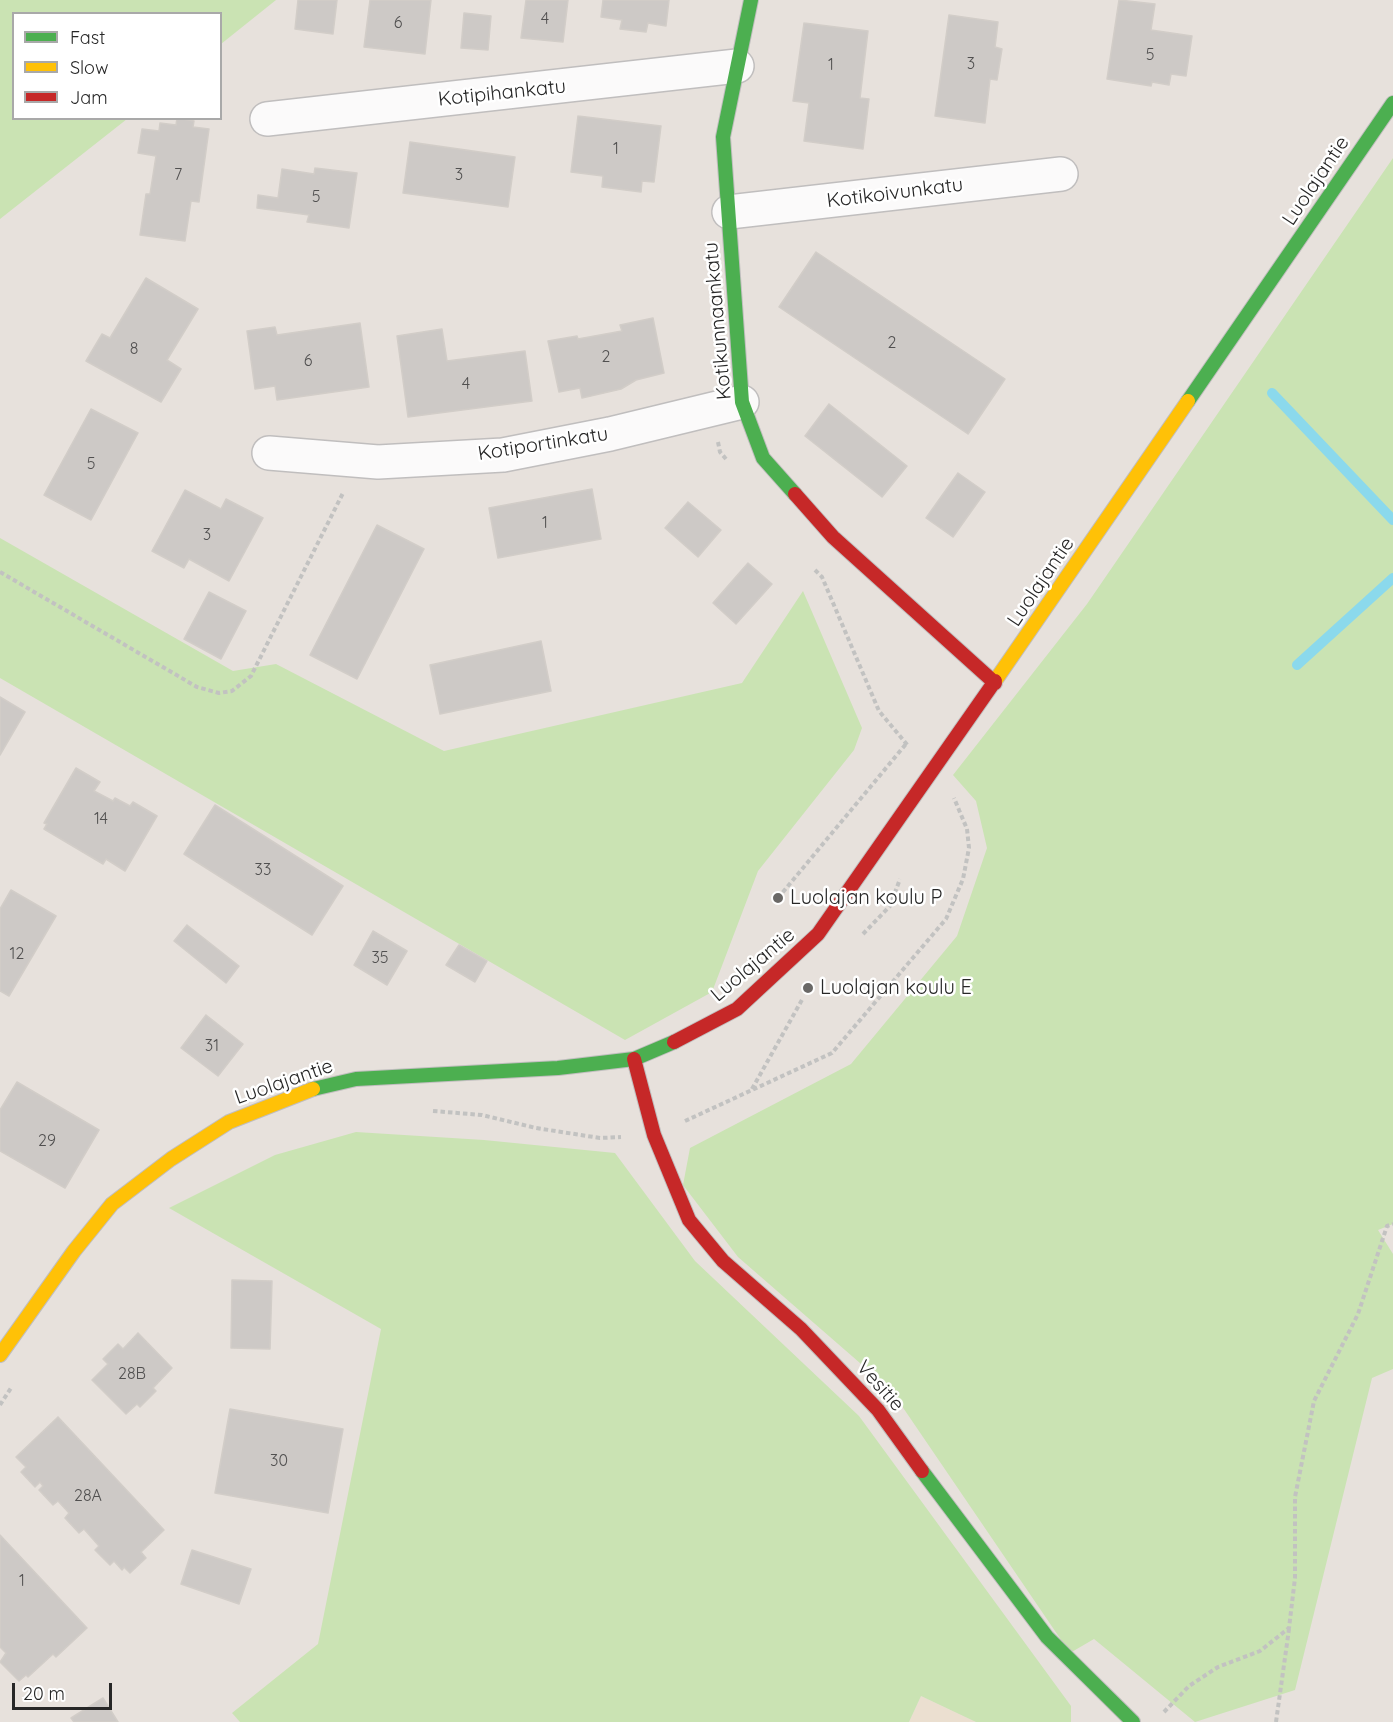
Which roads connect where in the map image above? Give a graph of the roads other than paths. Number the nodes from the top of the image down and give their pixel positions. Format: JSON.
{"nodes":[{"id":1,"x":751,"y":0,"type":"edge"},
{"id":2,"x":737,"y":66,"type":"junction"},
{"id":3,"x":1393,"y":103,"type":"edge"},
{"id":4,"x":267,"y":119,"type":"dead end"},
{"id":5,"x":1061,"y":174,"type":"dead end"},
{"id":6,"x":729,"y":212,"type":"junction"},
{"id":7,"x":742,"y":402,"type":"junction"},
{"id":8,"x":269,"y":453,"type":"dead end"},
{"id":9,"x":995,"y":683,"type":"junction"},
{"id":10,"x":634,"y":1059,"type":"junction"},
{"id":11,"x":0,"y":1355,"type":"edge"},
{"id":12,"x":1133,"y":1722,"type":"edge"}],
"edges":[{"from":1,"to":2,"type":"main road","name":"Kotikunnaankatu"},
{"from":2,"to":4,"type":"street","name":"Kotipihankatu"},
{"from":2,"to":6,"type":"main road","name":"Kotikunnaankatu"},
{"from":3,"to":9,"type":"main road","name":"Luolajantie"},
{"from":5,"to":6,"type":"street","name":"Kotikoivunkatu"},
{"from":6,"to":7,"type":"main road","name":"Kotikunnaankatu"},
{"from":7,"to":8,"type":"street","name":"Kotiportinkatu"},
{"from":7,"to":9,"type":"main road","name":"Kotikunnaankatu"},
{"from":9,"to":10,"type":"main road","name":"Luolajantie"},
{"from":10,"to":11,"type":"main road","name":"Luolajantie"},
{"from":10,"to":12,"type":"main road","name":"Vesitie"}]}
